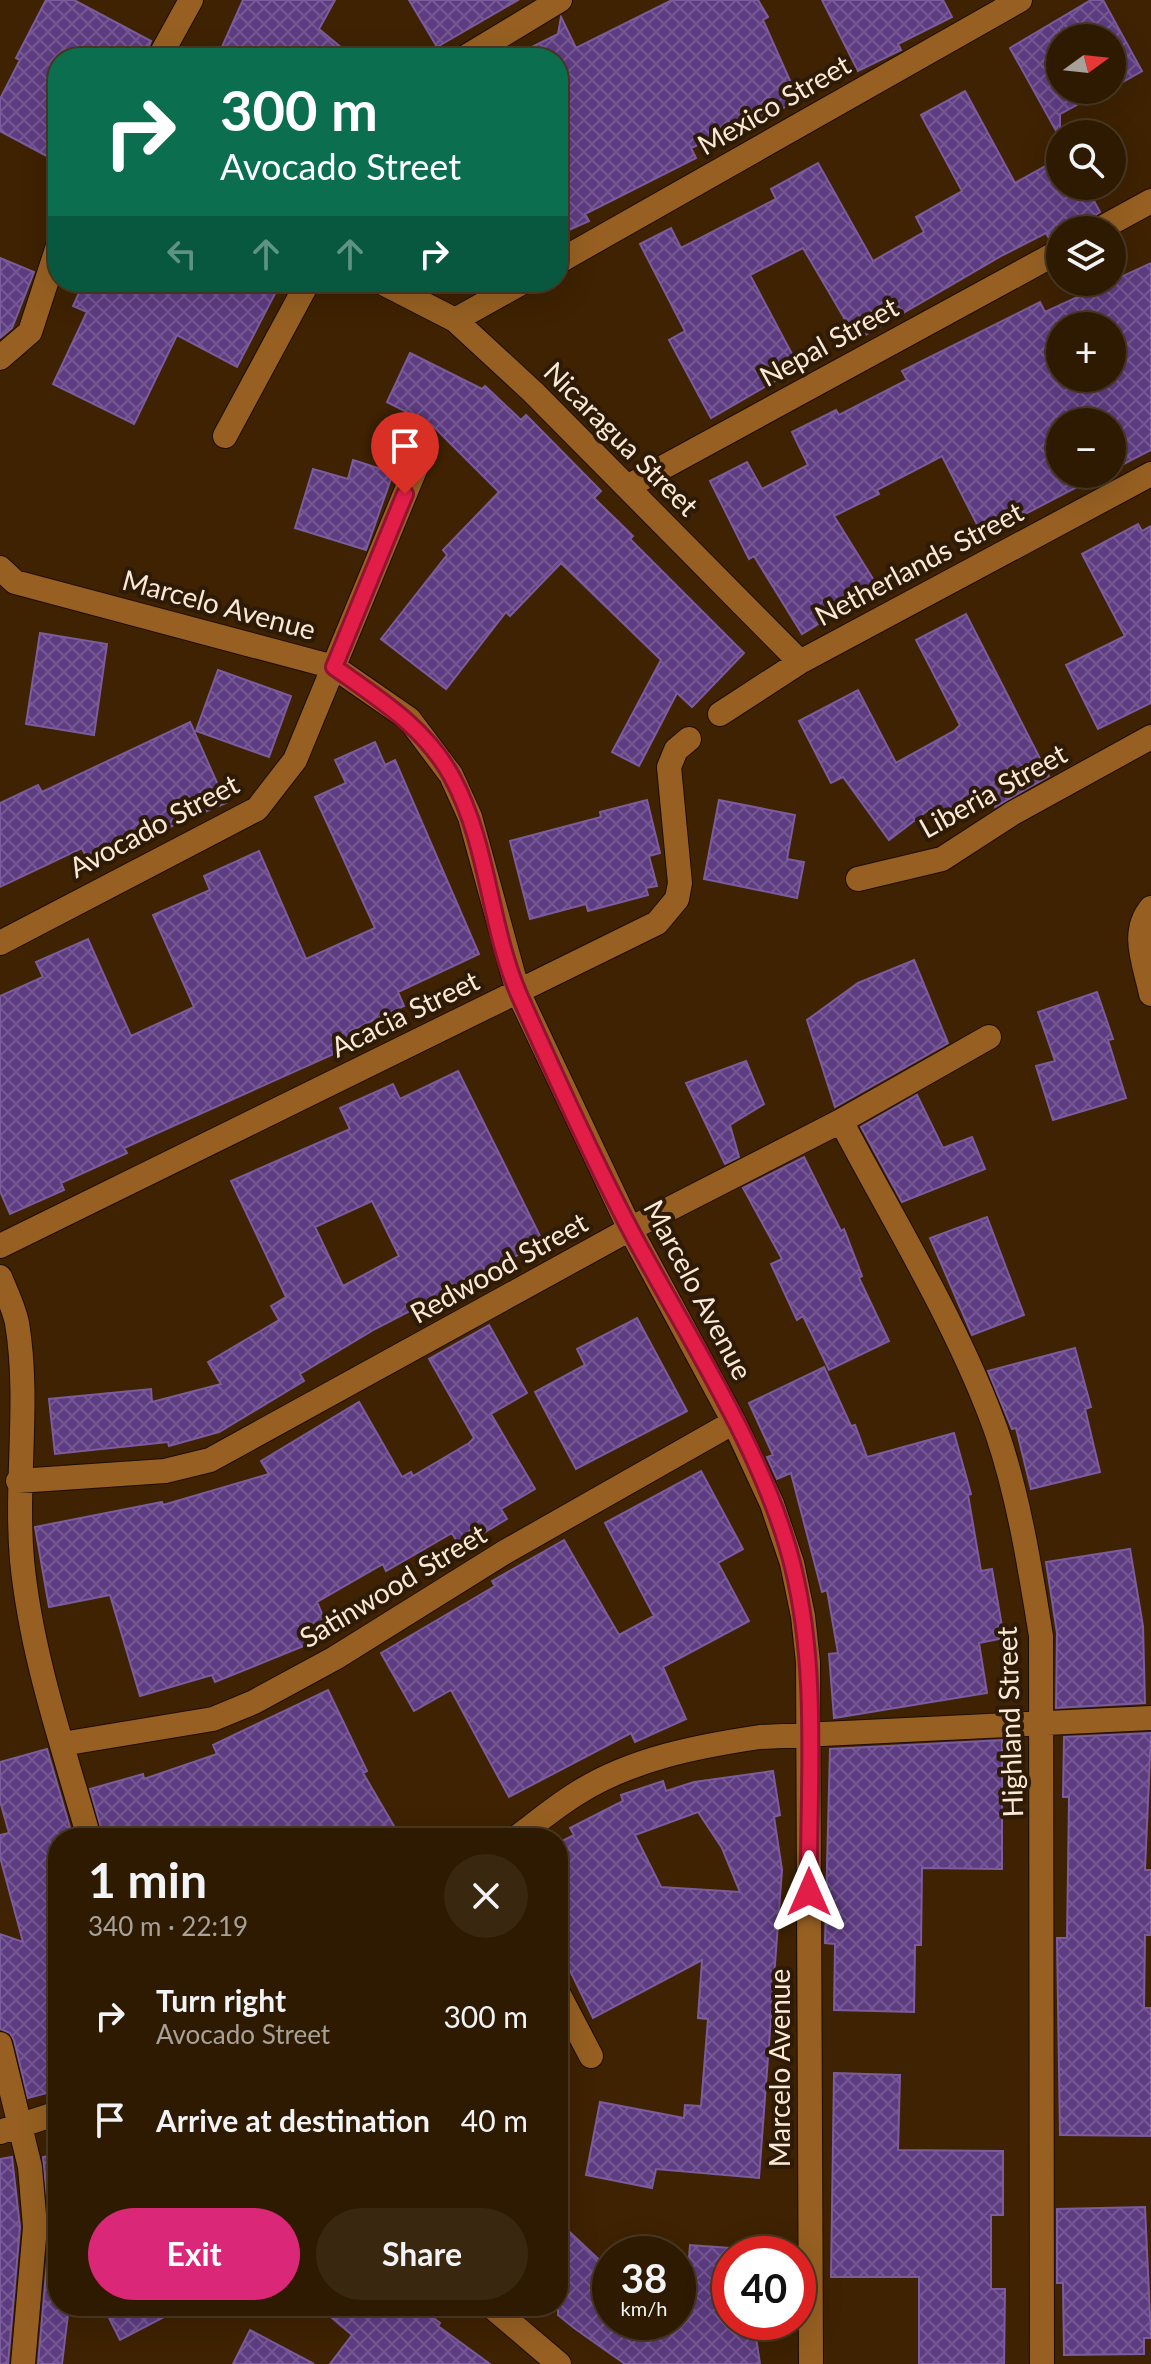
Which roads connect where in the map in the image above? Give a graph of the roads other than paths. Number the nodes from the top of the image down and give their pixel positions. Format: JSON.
{"nodes":[{"id":1,"x":191,"y":0,"type":"edge"},
{"id":2,"x":560,"y":0,"type":"edge"},
{"id":3,"x":1020,"y":0,"type":"edge"},
{"id":4,"x":165,"y":48,"type":"edge"},
{"id":5,"x":481,"y":48,"type":"edge"},
{"id":6,"x":1151,"y":201,"type":"edge"},
{"id":7,"x":1124,"y":216,"type":"edge"},
{"id":8,"x":568,"y":256,"type":"edge"},
{"id":9,"x":1046,"y":259,"type":"edge"},
{"id":10,"x":48,"y":277,"type":"edge"},
{"id":11,"x":303,"y":292,"type":"edge"},
{"id":12,"x":400,"y":292,"type":"edge"},
{"id":13,"x":505,"y":292,"type":"edge"},
{"id":14,"x":455,"y":320,"type":"junction"},
{"id":15,"x":0,"y":358,"type":"edge"},
{"id":16,"x":225,"y":436,"type":"dead end"},
{"id":17,"x":417,"y":465,"type":"dead end"},
{"id":18,"x":1151,"y":474,"type":"edge"},
{"id":19,"x":627,"y":487,"type":"junction"},
{"id":20,"x":5,"y":582,"type":"edge"},
{"id":21,"x":800,"y":662,"type":"junction"},
{"id":22,"x":334,"y":667,"type":"junction"},
{"id":23,"x":720,"y":714,"type":"dead end"},
{"id":24,"x":1151,"y":737,"type":"edge"},
{"id":25,"x":689,"y":739,"type":"dead end"},
{"id":26,"x":858,"y":879,"type":"dead end"},
{"id":27,"x":1151,"y":908,"type":"edge"},
{"id":28,"x":0,"y":943,"type":"edge"},
{"id":29,"x":518,"y":992,"type":"junction"},
{"id":30,"x":1151,"y":994,"type":"edge"},
{"id":31,"x":989,"y":1037,"type":"dead end"},
{"id":32,"x":841,"y":1121,"type":"junction"},
{"id":33,"x":630,"y":1229,"type":"junction"},
{"id":34,"x":0,"y":1246,"type":"edge"},
{"id":35,"x":0,"y":1277,"type":"edge"},
{"id":36,"x":734,"y":1422,"type":"junction"},
{"id":37,"x":18,"y":1481,"type":"junction"},
{"id":38,"x":1151,"y":1718,"type":"edge"},
{"id":39,"x":1043,"y":1724,"type":"junction"},
{"id":40,"x":808,"y":1735,"type":"junction"},
{"id":41,"x":62,"y":1744,"type":"junction"},
{"id":42,"x":86,"y":1828,"type":"edge"},
{"id":43,"x":530,"y":1828,"type":"edge"},
{"id":44,"x":568,"y":2012,"type":"edge"},
{"id":45,"x":0,"y":2044,"type":"edge"},
{"id":46,"x":591,"y":2056,"type":"dead end"},
{"id":47,"x":48,"y":2116,"type":"edge"},
{"id":48,"x":10,"y":2128,"type":"edge"},
{"id":49,"x":503,"y":2316,"type":"edge"},
{"id":50,"x":23,"y":2364,"type":"edge"},
{"id":51,"x":559,"y":2364,"type":"edge"},
{"id":52,"x":811,"y":2364,"type":"edge"},
{"id":53,"x":1042,"y":2364,"type":"edge"}],
"edges":[{"from":1,"to":4,"type":"street"},
{"from":2,"to":5,"type":"street"},
{"from":3,"to":8,"type":"street","name":"Mexico Street"},
{"from":6,"to":7,"type":"street"},
{"from":9,"to":19,"type":"street","name":"Nepal Street"},
{"from":10,"to":15,"type":"street"},
{"from":11,"to":16,"type":"street"},
{"from":12,"to":14,"type":"street","name":"Nicaragua Street"},
{"from":13,"to":14,"type":"street"},
{"from":14,"to":19,"type":"street","name":"Nicaragua Street"},
{"from":17,"to":22,"type":"street","name":"Avocado Street"},
{"from":18,"to":21,"type":"street","name":"Netherlands Street"},
{"from":19,"to":21,"type":"street","name":"Nicaragua Street"},
{"from":20,"to":22,"type":"street","name":"Marcelo Avenue"},
{"from":21,"to":23,"type":"street","name":"Netherlands Street"},
{"from":22,"to":28,"type":"street","name":"Avocado Street"},
{"from":22,"to":29,"type":"street","name":"Marcelo Avenue"},
{"from":24,"to":26,"type":"street","name":"Liberia Street"},
{"from":25,"to":29,"type":"street","name":"Acacia Street"},
{"from":27,"to":30,"type":"street"},
{"from":29,"to":33,"type":"street","name":"Marcelo Avenue"},
{"from":29,"to":34,"type":"street","name":"Acacia Street"},
{"from":31,"to":32,"type":"street","name":"Redwood Street"},
{"from":32,"to":33,"type":"street","name":"Redwood Street"},
{"from":32,"to":39,"type":"street","name":"Highland Street"},
{"from":33,"to":36,"type":"street","name":"Marcelo Avenue"},
{"from":33,"to":37,"type":"street","name":"Redwood Street"},
{"from":35,"to":37,"type":"street"},
{"from":36,"to":40,"type":"street","name":"Marcelo Avenue"},
{"from":36,"to":41,"type":"street","name":"Satinwood Street"},
{"from":37,"to":41,"type":"street"},
{"from":38,"to":39,"type":"street"},
{"from":39,"to":40,"type":"street"},
{"from":39,"to":53,"type":"street","name":"Highland Street"},
{"from":40,"to":43,"type":"street"},
{"from":40,"to":52,"type":"street","name":"Marcelo Avenue"},
{"from":41,"to":42,"type":"street"},
{"from":44,"to":46,"type":"street"},
{"from":45,"to":48,"type":"street"},
{"from":47,"to":48,"type":"street"},
{"from":48,"to":50,"type":"street"},
{"from":49,"to":51,"type":"street"}]}
